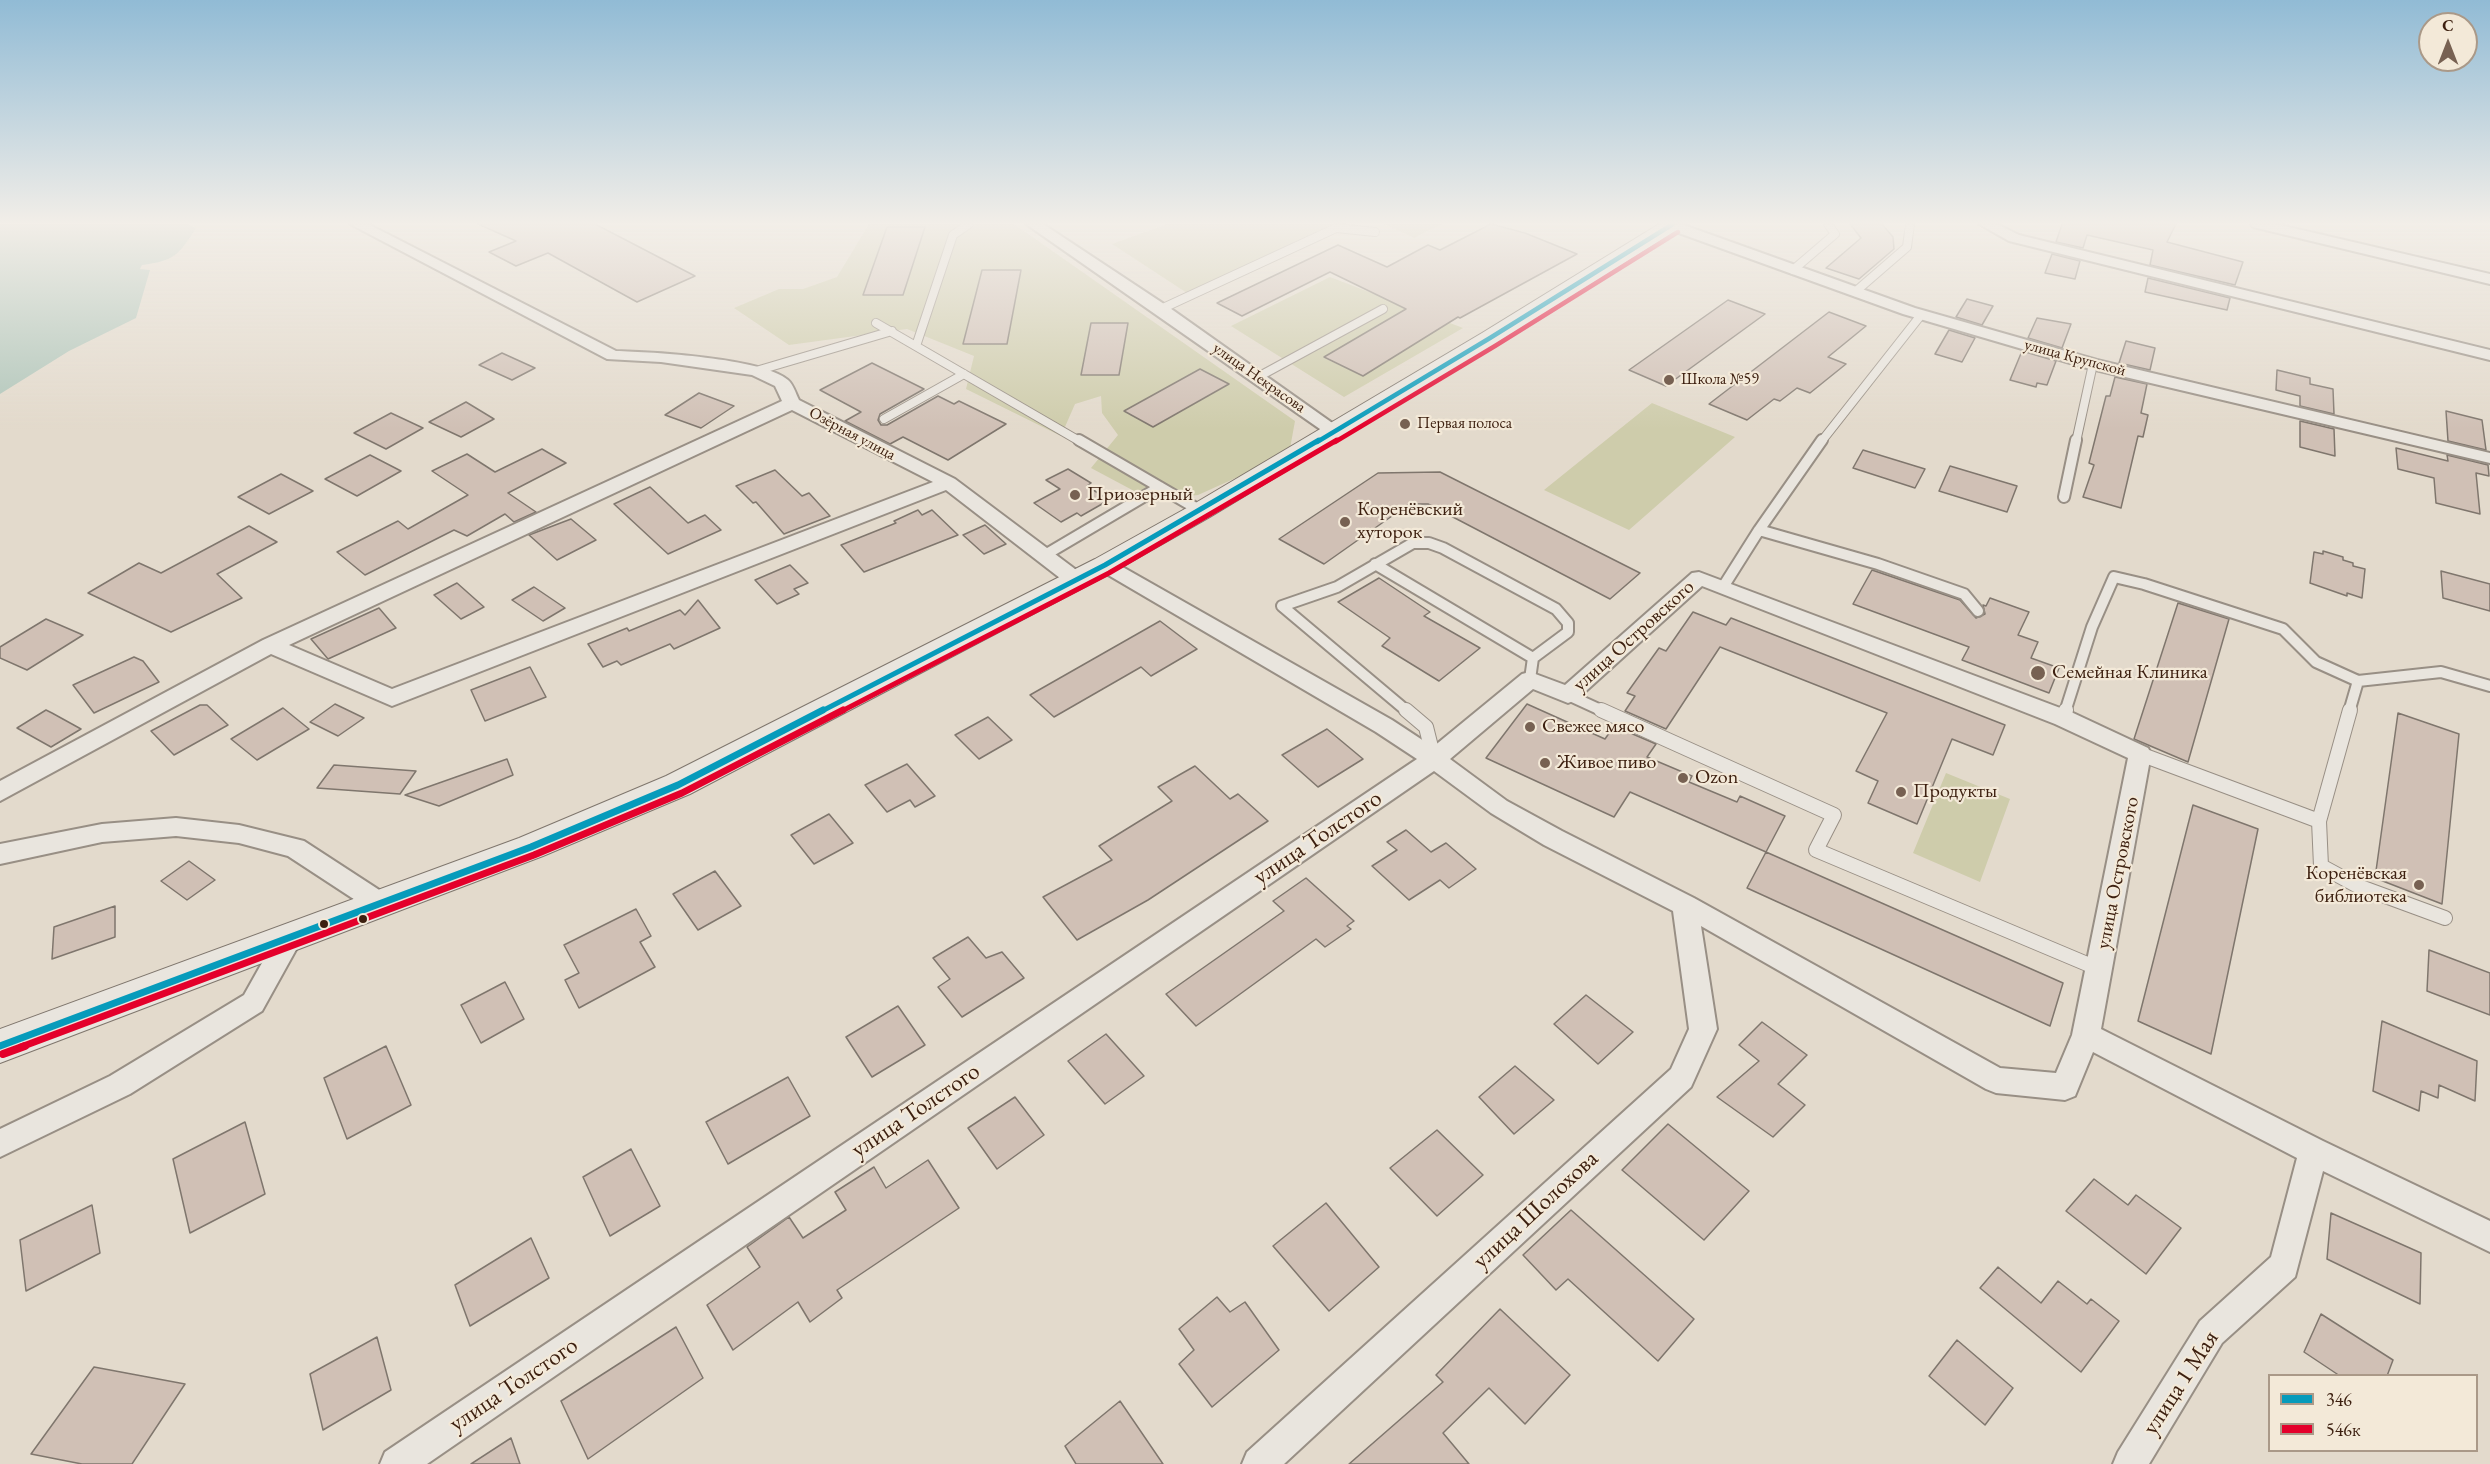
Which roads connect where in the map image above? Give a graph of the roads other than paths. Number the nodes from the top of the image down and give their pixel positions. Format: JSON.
{"nodes":[{"id":1,"x":487,"y":292,"type":"edge"},
{"id":2,"x":934,"y":292,"type":"edge"},
{"id":3,"x":1136,"y":292,"type":"edge"},
{"id":4,"x":1197,"y":292,"type":"edge"},
{"id":5,"x":1565,"y":292,"type":"edge"},
{"id":6,"x":1855,"y":292,"type":"edge"},
{"id":7,"x":2235,"y":292,"type":"edge"},
{"id":8,"x":1161,"y":309,"type":"junction"},
{"id":9,"x":1383,"y":309,"type":"dead end"},
{"id":10,"x":1921,"y":315,"type":"junction"},
{"id":11,"x":876,"y":323,"type":"dead end"},
{"id":12,"x":892,"y":331,"type":"junction"},
{"id":13,"x":916,"y":346,"type":"junction"},
{"id":14,"x":2490,"y":355,"type":"edge"},
{"id":15,"x":2093,"y":364,"type":"junction"},
{"id":16,"x":756,"y":371,"type":"junction"},
{"id":17,"x":964,"y":374,"type":"junction"},
{"id":18,"x":1258,"y":377,"type":"junction"},
{"id":19,"x":792,"y":403,"type":"junction"},
{"id":20,"x":884,"y":419,"type":"dead end"},
{"id":21,"x":1336,"y":432,"type":"junction"},
{"id":22,"x":2490,"y":458,"type":"edge"},
{"id":23,"x":948,"y":483,"type":"junction"},
{"id":24,"x":1160,"y":487,"type":"junction"},
{"id":25,"x":2064,"y":497,"type":"dead end"},
{"id":26,"x":1201,"y":511,"type":"junction"},
{"id":27,"x":1759,"y":530,"type":"junction"},
{"id":28,"x":1045,"y":555,"type":"junction"},
{"id":29,"x":1375,"y":564,"type":"junction"},
{"id":30,"x":1091,"y":573,"type":"junction"},
{"id":31,"x":1723,"y":587,"type":"junction"},
{"id":32,"x":1978,"y":611,"type":"dead end"},
{"id":33,"x":270,"y":645,"type":"junction"},
{"id":34,"x":1531,"y":669,"type":"junction"},
{"id":35,"x":2358,"y":681,"type":"junction"},
{"id":36,"x":2490,"y":686,"type":"edge"},
{"id":37,"x":1568,"y":695,"type":"junction"},
{"id":38,"x":2063,"y":718,"type":"junction"},
{"id":39,"x":2140,"y":754,"type":"junction"},
{"id":40,"x":1434,"y":759,"type":"junction"},
{"id":41,"x":0,"y":792,"type":"edge"},
{"id":42,"x":2319,"y":821,"type":"junction"},
{"id":43,"x":0,"y":854,"type":"edge"},
{"id":44,"x":381,"y":904,"type":"junction"},
{"id":45,"x":1685,"y":905,"type":"junction"},
{"id":46,"x":2445,"y":918,"type":"dead end"},
{"id":47,"x":290,"y":937,"type":"junction"},
{"id":48,"x":2099,"y":969,"type":"junction"},
{"id":49,"x":2086,"y":1035,"type":"junction"},
{"id":50,"x":0,"y":1046,"type":"edge"},
{"id":51,"x":0,"y":1143,"type":"edge"},
{"id":52,"x":2313,"y":1151,"type":"junction"},
{"id":53,"x":2490,"y":1237,"type":"edge"},
{"id":54,"x":397,"y":1464,"type":"edge"},
{"id":55,"x":1259,"y":1464,"type":"edge"},
{"id":56,"x":2130,"y":1464,"type":"edge"}],
"edges":[{"from":1,"to":16,"type":"street","name":"Озёрная улица"},
{"from":2,"to":13,"type":"lane"},
{"from":3,"to":8,"type":"street","name":"улица Некрасова"},
{"from":4,"to":8,"type":"lane"},
{"from":5,"to":21,"type":"main road"},
{"from":6,"to":10,"type":"street","name":"улица Крупской"},
{"from":7,"to":14,"type":"street"},
{"from":8,"to":18,"type":"street","name":"улица Некрасова"},
{"from":9,"to":18,"type":"lane"},
{"from":10,"to":15,"type":"street","name":"улица Крупской"},
{"from":10,"to":27,"type":"lane"},
{"from":11,"to":12,"type":"lane"},
{"from":12,"to":13,"type":"lane"},
{"from":12,"to":16,"type":"lane"},
{"from":13,"to":17,"type":"lane"},
{"from":15,"to":22,"type":"street","name":"улица Крупской"},
{"from":15,"to":25,"type":"lane"},
{"from":16,"to":19,"type":"street","name":"Озёрная улица"},
{"from":17,"to":20,"type":"lane"},
{"from":17,"to":24,"type":"lane"},
{"from":18,"to":21,"type":"street","name":"улица Некрасова"},
{"from":19,"to":23,"type":"street","name":"Озёрная улица"},
{"from":19,"to":33,"type":"street"},
{"from":21,"to":26,"type":"main road"},
{"from":23,"to":28,"type":"street","name":"Озёрная улица"},
{"from":23,"to":33,"type":"street"},
{"from":24,"to":26,"type":"lane"},
{"from":24,"to":28,"type":"lane"},
{"from":26,"to":30,"type":"main road"},
{"from":27,"to":31,"type":"lane"},
{"from":27,"to":32,"type":"lane"},
{"from":28,"to":30,"type":"street","name":"Озёрная улица"},
{"from":29,"to":34,"type":"lane"},
{"from":29,"to":34,"type":"lane"},
{"from":29,"to":40,"type":"lane"},
{"from":30,"to":40,"type":"street","name":"улица Островского"},
{"from":30,"to":44,"type":"main road"},
{"from":31,"to":37,"type":"street","name":"улица Островского"},
{"from":31,"to":38,"type":"street","name":"улица Островского"},
{"from":33,"to":41,"type":"street"},
{"from":34,"to":37,"type":"street","name":"улица Островского"},
{"from":34,"to":40,"type":"street"},
{"from":35,"to":36,"type":"lane"},
{"from":35,"to":38,"type":"lane"},
{"from":35,"to":42,"type":"lane"},
{"from":37,"to":48,"type":"lane"},
{"from":38,"to":39,"type":"street","name":"улица Островского"},
{"from":39,"to":42,"type":"lane"},
{"from":39,"to":48,"type":"street","name":"улица Островского"},
{"from":40,"to":45,"type":"street","name":"улица Островского"},
{"from":40,"to":54,"type":"street","name":"улица Толстого"},
{"from":42,"to":46,"type":"lane"},
{"from":43,"to":44,"type":"street"},
{"from":44,"to":47,"type":"main road"},
{"from":45,"to":49,"type":"street","name":"улица Островского"},
{"from":45,"to":55,"type":"street","name":"улица Шолохова"},
{"from":47,"to":50,"type":"main road"},
{"from":47,"to":51,"type":"street"},
{"from":48,"to":49,"type":"street","name":"улица Островского"},
{"from":49,"to":52,"type":"street"},
{"from":52,"to":53,"type":"street"},
{"from":52,"to":56,"type":"street","name":"улица 1 Мая"}]}
